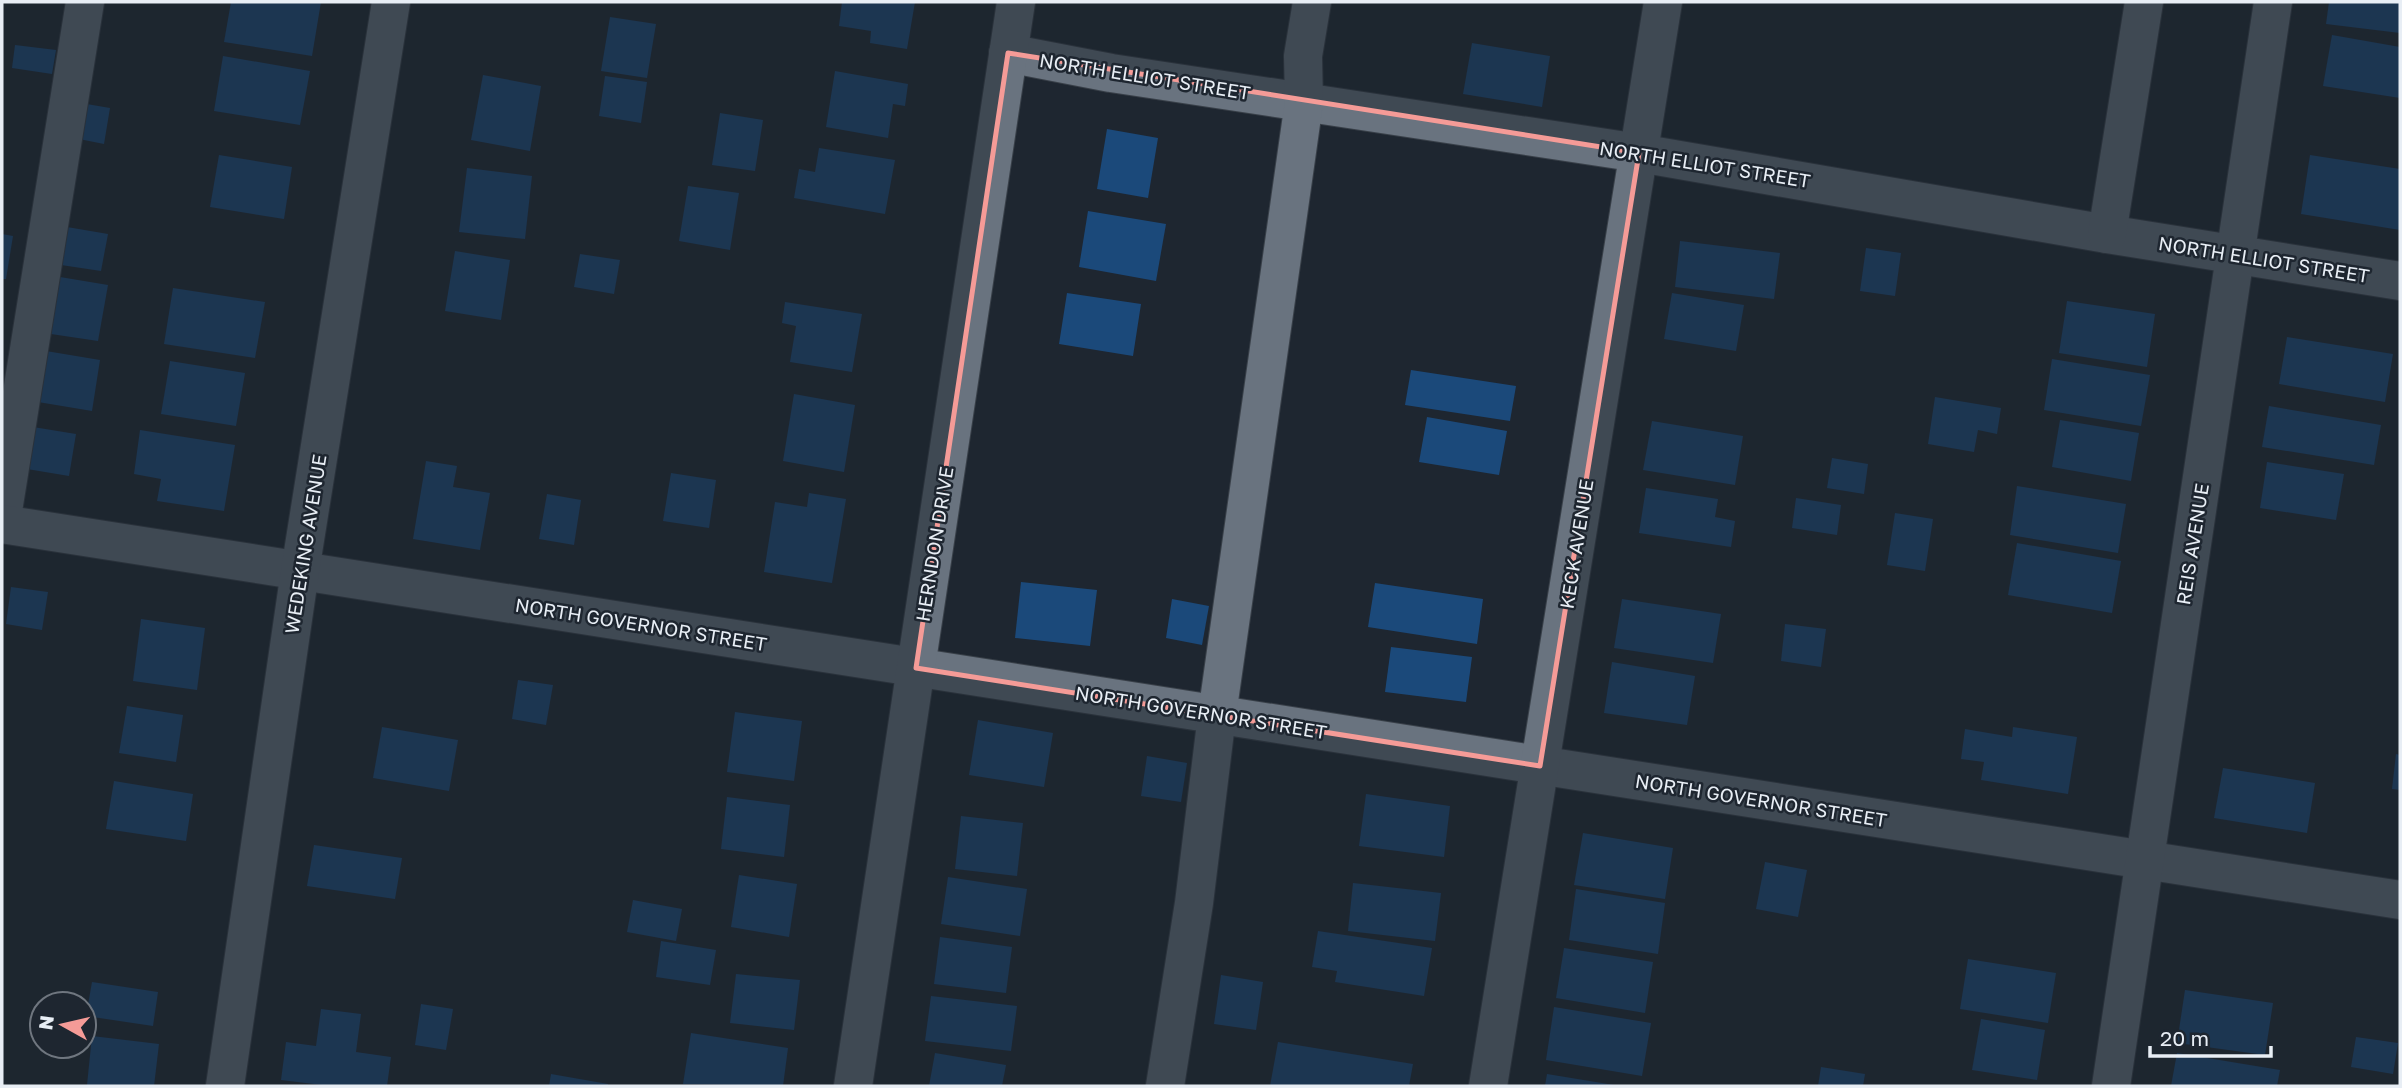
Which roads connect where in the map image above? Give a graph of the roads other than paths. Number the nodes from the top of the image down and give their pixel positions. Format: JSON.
{"nodes":[{"id":1,"x":85,"y":2,"type":"edge"},
{"id":2,"x":391,"y":2,"type":"edge"},
{"id":3,"x":1016,"y":2,"type":"edge"},
{"id":4,"x":1312,"y":2,"type":"edge"},
{"id":5,"x":1663,"y":2,"type":"edge"},
{"id":6,"x":2144,"y":2,"type":"edge"},
{"id":7,"x":2273,"y":2,"type":"edge"},
{"id":8,"x":1008,"y":53,"type":"junction"},
{"id":9,"x":1304,"y":102,"type":"junction"},
{"id":10,"x":1639,"y":153,"type":"junction"},
{"id":11,"x":2107,"y":234,"type":"junction"},
{"id":12,"x":2236,"y":254,"type":"junction"},
{"id":13,"x":2400,"y":281,"type":"edge"},
{"id":14,"x":2,"y":517,"type":"edge"},
{"id":15,"x":2,"y":524,"type":"edge"},
{"id":16,"x":300,"y":571,"type":"junction"},
{"id":17,"x":916,"y":668,"type":"junction"},
{"id":18,"x":1217,"y":715,"type":"junction"},
{"id":19,"x":1540,"y":765,"type":"junction"},
{"id":20,"x":2144,"y":860,"type":"junction"},
{"id":21,"x":2400,"y":900,"type":"edge"},
{"id":22,"x":225,"y":1086,"type":"edge"},
{"id":23,"x":853,"y":1086,"type":"edge"},
{"id":24,"x":1165,"y":1086,"type":"edge"},
{"id":25,"x":1488,"y":1086,"type":"edge"},
{"id":26,"x":2111,"y":1086,"type":"edge"}],
"edges":[{"from":1,"to":14,"type":"street"},
{"from":2,"to":16,"type":"street","name":"WEDEKING AVENUE"},
{"from":3,"to":8,"type":"street","name":"HERNDON DRIVE"},
{"from":4,"to":9,"type":"street"},
{"from":5,"to":10,"type":"street","name":"KECK AVENUE"},
{"from":6,"to":11,"type":"street"},
{"from":7,"to":12,"type":"street","name":"REIS AVENUE"},
{"from":8,"to":9,"type":"street","name":"NORTH ELLIOT STREET"},
{"from":8,"to":17,"type":"street","name":"HERNDON DRIVE"},
{"from":9,"to":10,"type":"street","name":"NORTH ELLIOT STREET"},
{"from":9,"to":18,"type":"street"},
{"from":10,"to":11,"type":"street","name":"NORTH ELLIOT STREET"},
{"from":10,"to":19,"type":"street","name":"KECK AVENUE"},
{"from":11,"to":12,"type":"street","name":"NORTH ELLIOT STREET"},
{"from":12,"to":13,"type":"street","name":"NORTH ELLIOT STREET"},
{"from":12,"to":20,"type":"street","name":"REIS AVENUE"},
{"from":15,"to":16,"type":"street","name":"NORTH GOVERNOR STREET"},
{"from":16,"to":17,"type":"street","name":"NORTH GOVERNOR STREET"},
{"from":16,"to":22,"type":"street","name":"WEDEKING AVENUE"},
{"from":17,"to":18,"type":"street","name":"NORTH GOVERNOR STREET"},
{"from":17,"to":23,"type":"street","name":"HERNDON DRIVE"},
{"from":18,"to":19,"type":"street","name":"NORTH GOVERNOR STREET"},
{"from":18,"to":24,"type":"street"},
{"from":19,"to":20,"type":"street","name":"NORTH GOVERNOR STREET"},
{"from":19,"to":25,"type":"street","name":"KECK AVENUE"},
{"from":20,"to":21,"type":"street","name":"NORTH GOVERNOR STREET"},
{"from":20,"to":26,"type":"street","name":"REIS AVENUE"}]}
